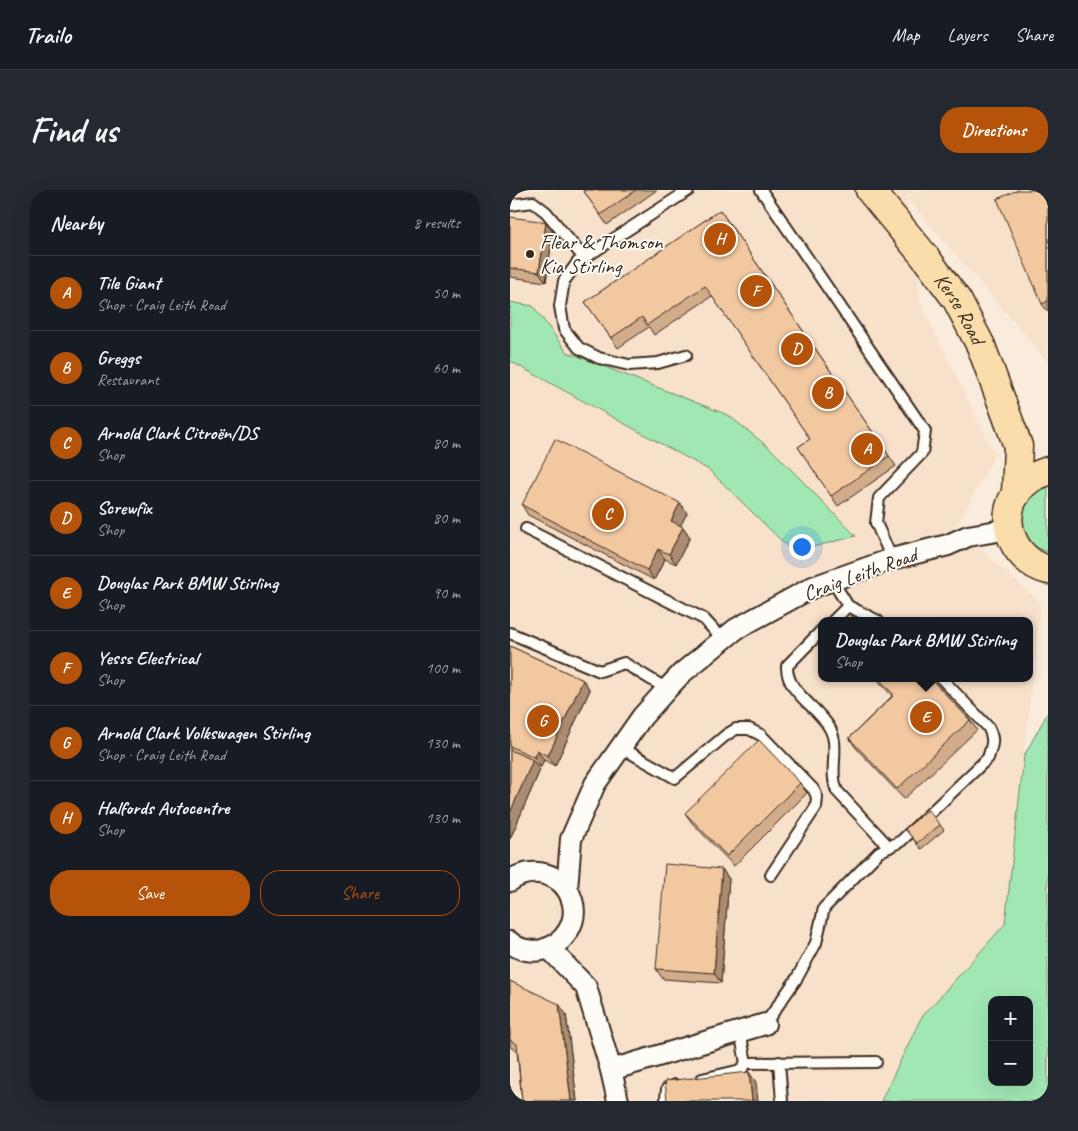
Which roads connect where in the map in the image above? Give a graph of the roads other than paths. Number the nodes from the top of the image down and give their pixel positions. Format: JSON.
{"nodes":[{"id":1,"x":689,"y":190,"type":"edge"},
{"id":2,"x":761,"y":190,"type":"edge"},
{"id":3,"x":870,"y":190,"type":"edge"},
{"id":4,"x":510,"y":205,"type":"edge"},
{"id":5,"x":584,"y":258,"type":"junction"},
{"id":6,"x":686,"y":355,"type":"dead end"},
{"id":7,"x":1018,"y":446,"type":"junction"},
{"id":8,"x":1048,"y":462,"type":"edge"},
{"id":9,"x":1048,"y":471,"type":"edge"},
{"id":10,"x":1016,"y":494,"type":"junction"},
{"id":11,"x":526,"y":529,"type":"dead end"},
{"id":12,"x":1009,"y":529,"type":"junction"},
{"id":13,"x":892,"y":559,"type":"junction"},
{"id":14,"x":1048,"y":570,"type":"edge"},
{"id":15,"x":832,"y":580,"type":"junction"},
{"id":16,"x":848,"y":606,"type":"junction"},
{"id":17,"x":837,"y":617,"type":"edge"},
{"id":18,"x":870,"y":617,"type":"edge"},
{"id":19,"x":510,"y":633,"type":"edge"},
{"id":20,"x":818,"y":634,"type":"edge"},
{"id":21,"x":723,"y":640,"type":"junction"},
{"id":22,"x":945,"y":682,"type":"edge"},
{"id":23,"x":667,"y":689,"type":"junction"},
{"id":24,"x":620,"y":747,"type":"junction"},
{"id":25,"x":889,"y":847,"type":"junction"},
{"id":26,"x":771,"y":875,"type":"dead end"},
{"id":27,"x":510,"y":881,"type":"edge"},
{"id":28,"x":567,"y":889,"type":"junction"},
{"id":29,"x":510,"y":942,"type":"edge"},
{"id":30,"x":549,"y":948,"type":"junction"},
{"id":31,"x":765,"y":1024,"type":"joint"},
{"id":32,"x":740,"y":1031,"type":"junction"},
{"id":33,"x":779,"y":1062,"type":"junction"},
{"id":34,"x":876,"y":1062,"type":"dead end"},
{"id":35,"x":746,"y":1063,"type":"junction"},
{"id":36,"x":611,"y":1070,"type":"junction"},
{"id":37,"x":666,"y":1098,"type":"edge"},
{"id":38,"x":618,"y":1101,"type":"edge"},
{"id":39,"x":782,"y":1101,"type":"edge"}],
"edges":[{"from":1,"to":5,"type":"lane"},
{"from":2,"to":13,"type":"lane"},
{"from":3,"to":7,"type":"main road","name":"Kerse Road"},
{"from":4,"to":5,"type":"lane"},
{"from":5,"to":6,"type":"lane"},
{"from":7,"to":8,"type":"main road"},
{"from":7,"to":10,"type":"main road","name":"Kerse Road"},
{"from":9,"to":10,"type":"main road"},
{"from":10,"to":12,"type":"main road"},
{"from":11,"to":21,"type":"lane"},
{"from":12,"to":13,"type":"street","name":"Craig Leith Road"},
{"from":12,"to":14,"type":"main road"},
{"from":13,"to":15,"type":"street","name":"Craig Leith Road"},
{"from":15,"to":16,"type":"lane"},
{"from":15,"to":21,"type":"street","name":"Craig Leith Road"},
{"from":16,"to":17,"type":"lane"},
{"from":16,"to":18,"type":"lane"},
{"from":19,"to":23,"type":"lane"},
{"from":20,"to":25,"type":"lane"},
{"from":21,"to":23,"type":"street","name":"Craig Leith Road"},
{"from":22,"to":25,"type":"lane"},
{"from":23,"to":24,"type":"street","name":"Craig Leith Road"},
{"from":24,"to":26,"type":"lane"},
{"from":24,"to":28,"type":"street","name":"Craig Leith Road"},
{"from":25,"to":31,"type":"lane"},
{"from":27,"to":28,"type":"street"},
{"from":28,"to":30,"type":"street","name":"Craig Leith Road"},
{"from":29,"to":30,"type":"street"},
{"from":30,"to":36,"type":"street"},
{"from":31,"to":32,"type":"street"},
{"from":32,"to":35,"type":"lane"},
{"from":32,"to":36,"type":"street"},
{"from":33,"to":34,"type":"lane"},
{"from":33,"to":35,"type":"lane"},
{"from":33,"to":39,"type":"lane"},
{"from":35,"to":37,"type":"lane"},
{"from":36,"to":38,"type":"street"}]}
